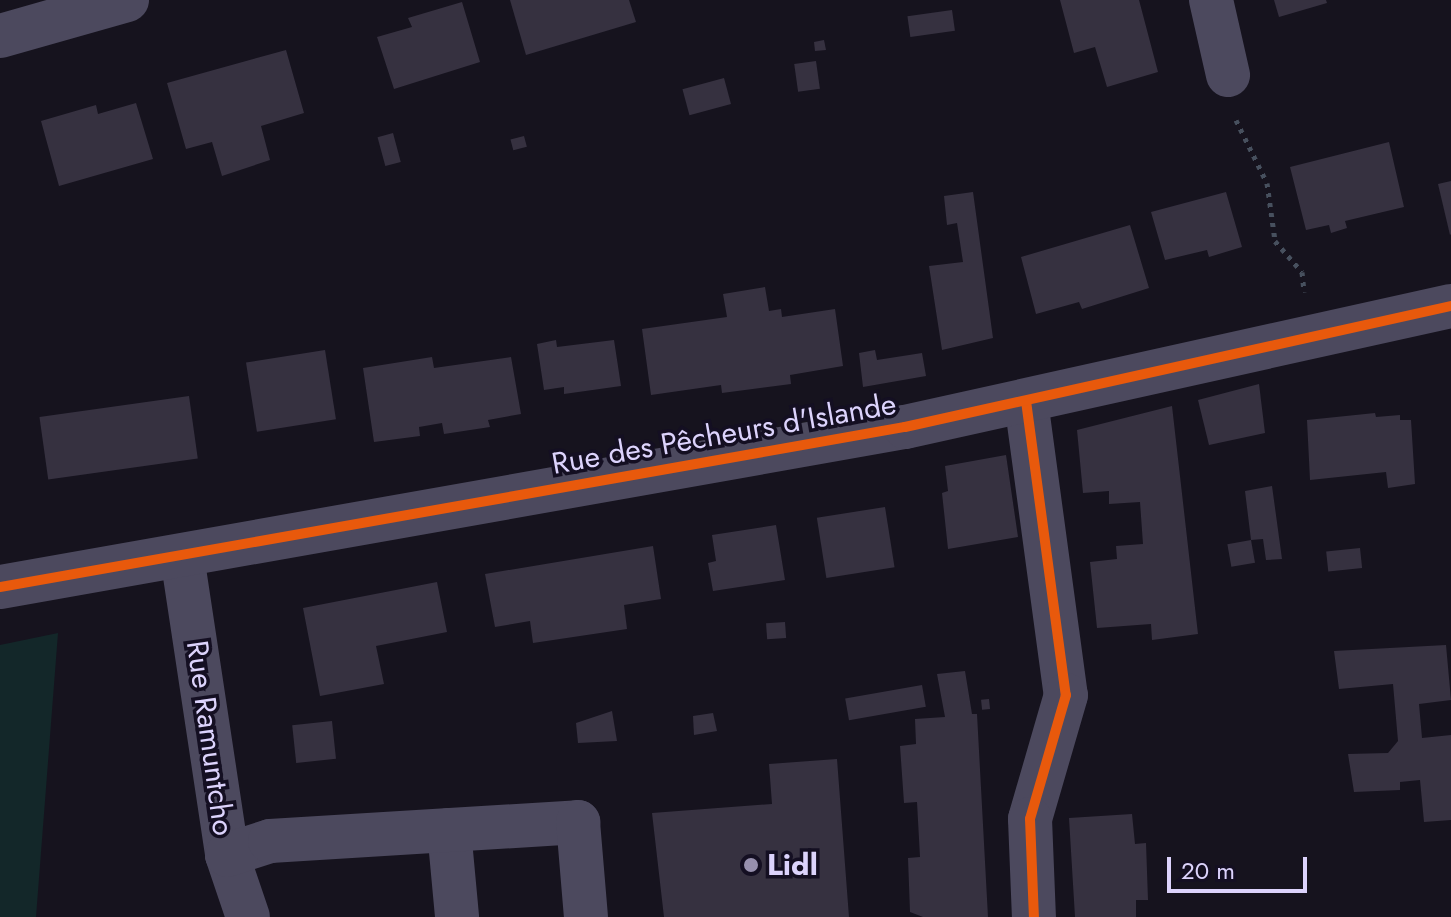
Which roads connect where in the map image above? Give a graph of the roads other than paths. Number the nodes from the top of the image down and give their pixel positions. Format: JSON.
{"nodes":[{"id":1,"x":127,"y":0,"type":"edge"},
{"id":2,"x":1211,"y":0,"type":"edge"},
{"id":3,"x":0,"y":36,"type":"edge"},
{"id":4,"x":1228,"y":75,"type":"road end"},
{"id":5,"x":1451,"y":306,"type":"edge"},
{"id":6,"x":1026,"y":401,"type":"junction"},
{"id":7,"x":182,"y":556,"type":"junction"},
{"id":8,"x":0,"y":587,"type":"edge"},
{"id":9,"x":449,"y":830,"type":"junction"},
{"id":10,"x":227,"y":855,"type":"junction"},
{"id":11,"x":248,"y":917,"type":"edge"},
{"id":12,"x":457,"y":917,"type":"edge"},
{"id":13,"x":586,"y":917,"type":"edge"},
{"id":14,"x":1034,"y":917,"type":"edge"}],
"edges":[{"from":1,"to":3,"type":"street"},
{"from":2,"to":4,"type":"street"},
{"from":5,"to":6,"type":"street","name":"Rue des Pêcheurs d'Islande"},
{"from":6,"to":7,"type":"street","name":"Rue des Pêcheurs d'Islande"},
{"from":6,"to":14,"type":"street"},
{"from":7,"to":8,"type":"street","name":"Rue des Pêcheurs d'Islande"},
{"from":7,"to":10,"type":"street","name":"Rue Ramuntcho"},
{"from":9,"to":10,"type":"street"},
{"from":9,"to":12,"type":"street"},
{"from":9,"to":13,"type":"street"},
{"from":10,"to":11,"type":"street","name":"Rue Ramuntcho"}]}
